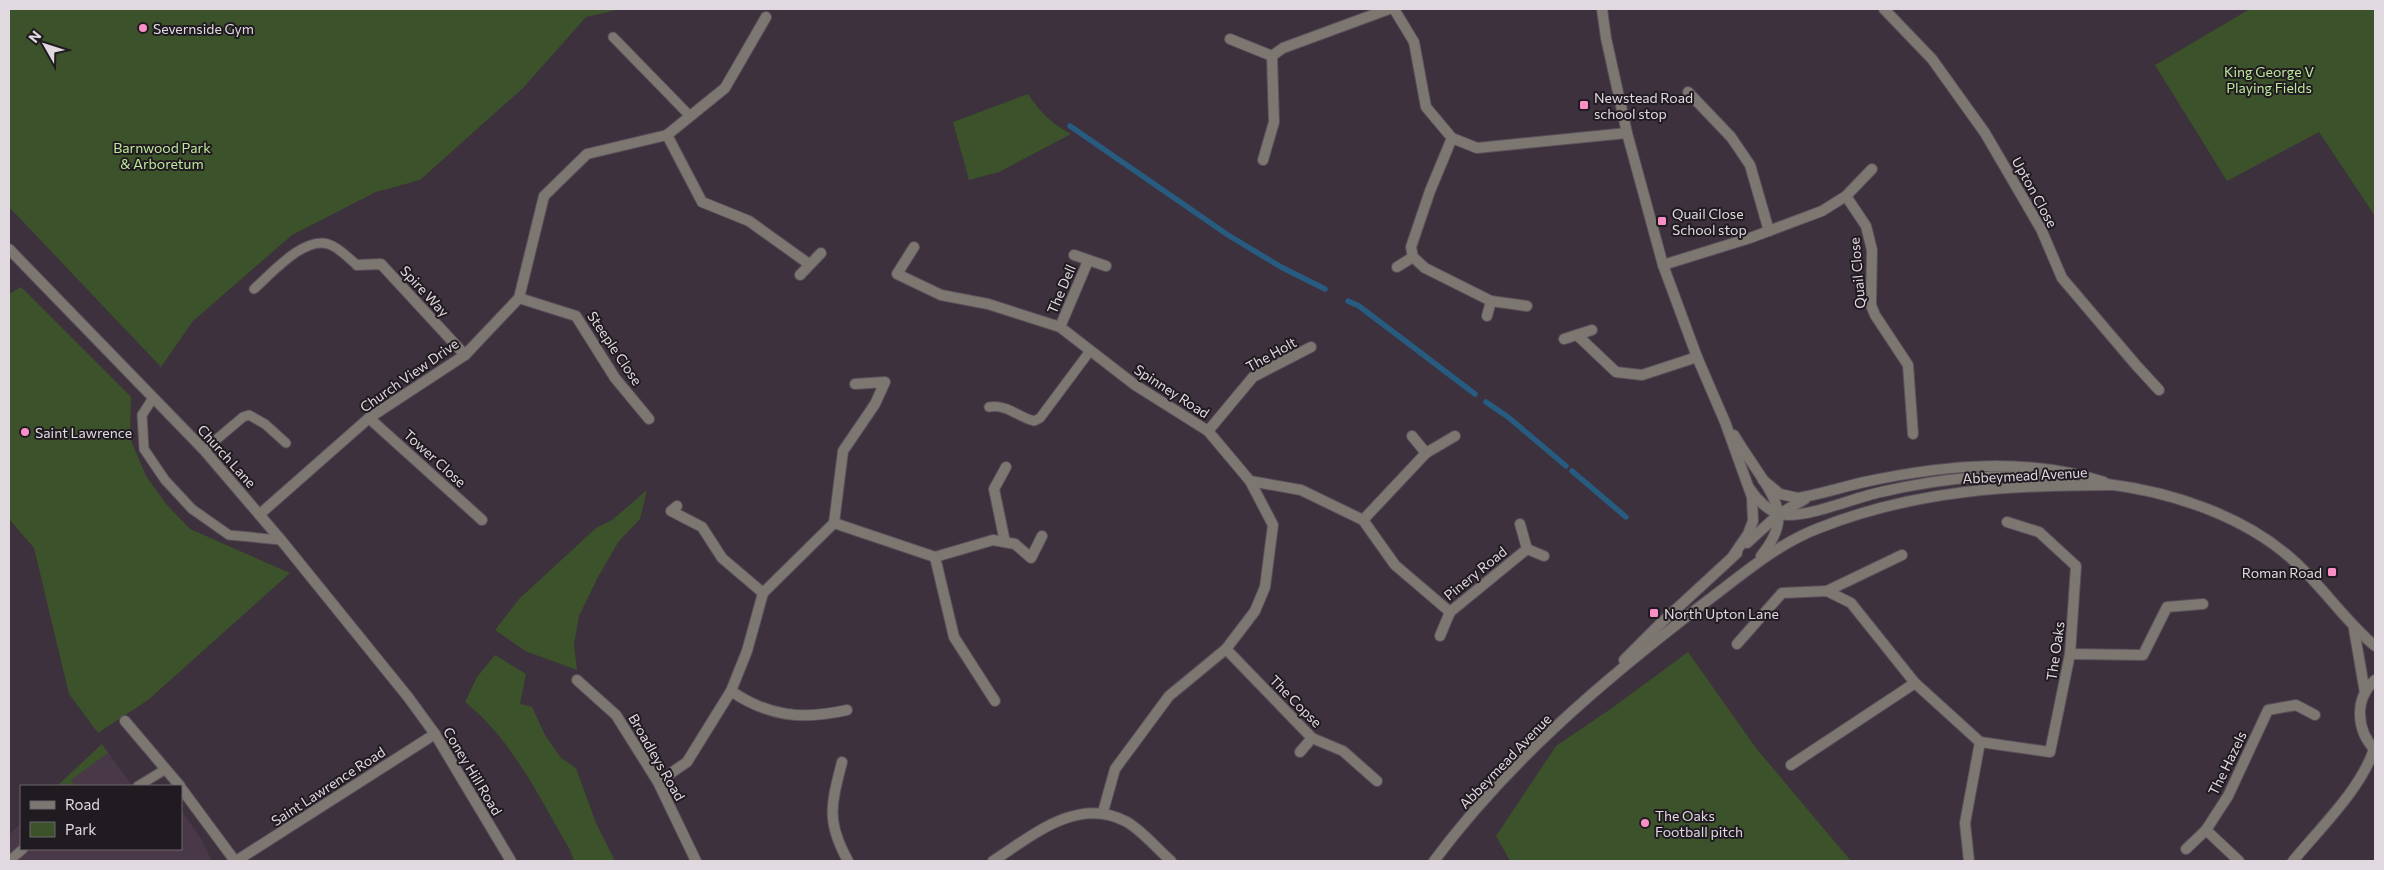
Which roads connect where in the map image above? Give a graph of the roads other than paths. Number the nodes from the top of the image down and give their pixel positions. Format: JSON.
{"nodes":[{"id":1,"x":1389,"y":9,"type":"edge"},
{"id":2,"x":1394,"y":9,"type":"edge"},
{"id":3,"x":1602,"y":9,"type":"edge"},
{"id":4,"x":1884,"y":9,"type":"edge"},
{"id":5,"x":766,"y":17,"type":"dead end"},
{"id":6,"x":613,"y":37,"type":"dead end"},
{"id":7,"x":1230,"y":39,"type":"dead end"},
{"id":8,"x":1272,"y":56,"type":"junction"},
{"id":9,"x":1688,"y":92,"type":"dead end"},
{"id":10,"x":690,"y":116,"type":"junction"},
{"id":11,"x":1627,"y":133,"type":"junction"},
{"id":12,"x":667,"y":135,"type":"junction"},
{"id":13,"x":1452,"y":138,"type":"junction"},
{"id":14,"x":1263,"y":160,"type":"dead end"},
{"id":15,"x":1872,"y":169,"type":"dead end"},
{"id":16,"x":1846,"y":196,"type":"junction"},
{"id":17,"x":1769,"y":230,"type":"junction"},
{"id":18,"x":914,"y":247,"type":"dead end"},
{"id":19,"x":9,"y":248,"type":"edge"},
{"id":20,"x":821,"y":253,"type":"dead end"},
{"id":21,"x":1074,"y":255,"type":"dead end"},
{"id":22,"x":1414,"y":258,"type":"junction"},
{"id":23,"x":1088,"y":261,"type":"junction"},
{"id":24,"x":357,"y":264,"type":"joint"},
{"id":25,"x":809,"y":264,"type":"junction"},
{"id":26,"x":1663,"y":265,"type":"junction"},
{"id":27,"x":1106,"y":266,"type":"dead end"},
{"id":28,"x":1397,"y":267,"type":"dead end"},
{"id":29,"x":800,"y":275,"type":"dead end"},
{"id":30,"x":254,"y":289,"type":"dead end"},
{"id":31,"x":520,"y":298,"type":"junction"},
{"id":32,"x":1491,"y":301,"type":"junction"},
{"id":33,"x":1527,"y":306,"type":"dead end"},
{"id":34,"x":1488,"y":316,"type":"dead end"},
{"id":35,"x":1060,"y":327,"type":"junction"},
{"id":36,"x":1592,"y":330,"type":"dead end"},
{"id":37,"x":1577,"y":335,"type":"junction"},
{"id":38,"x":1564,"y":339,"type":"dead end"},
{"id":39,"x":1311,"y":348,"type":"dead end"},
{"id":40,"x":1090,"y":351,"type":"junction"},
{"id":41,"x":464,"y":355,"type":"junction"},
{"id":42,"x":1697,"y":357,"type":"junction"},
{"id":43,"x":855,"y":384,"type":"dead end"},
{"id":44,"x":2160,"y":390,"type":"dead end"},
{"id":45,"x":153,"y":398,"type":"junction"},
{"id":46,"x":989,"y":407,"type":"dead end"},
{"id":47,"x":369,"y":418,"type":"junction"},
{"id":48,"x":650,"y":419,"type":"dead end"},
{"id":49,"x":1726,"y":422,"type":"junction"},
{"id":50,"x":1208,"y":431,"type":"junction"},
{"id":51,"x":1913,"y":434,"type":"dead end"},
{"id":52,"x":1412,"y":436,"type":"dead end"},
{"id":53,"x":1455,"y":436,"type":"dead end"},
{"id":54,"x":286,"y":442,"type":"dead end"},
{"id":55,"x":204,"y":450,"type":"junction"},
{"id":56,"x":1426,"y":453,"type":"junction"},
{"id":57,"x":1006,"y":467,"type":"dead end"},
{"id":58,"x":1763,"y":480,"type":"junction"},
{"id":59,"x":1250,"y":482,"type":"junction"},
{"id":60,"x":2112,"y":485,"type":"junction"},
{"id":61,"x":1749,"y":488,"type":"junction"},
{"id":62,"x":1811,"y":496,"type":"junction"},
{"id":63,"x":677,"y":506,"type":"dead end"},
{"id":64,"x":260,"y":514,"type":"junction"},
{"id":65,"x":1779,"y":514,"type":"junction"},
{"id":66,"x":482,"y":520,"type":"dead end"},
{"id":67,"x":1363,"y":520,"type":"junction"},
{"id":68,"x":2007,"y":522,"type":"dead end"},
{"id":69,"x":834,"y":523,"type":"junction"},
{"id":70,"x":1520,"y":524,"type":"dead end"},
{"id":71,"x":1042,"y":536,"type":"dead end"},
{"id":72,"x":281,"y":540,"type":"junction"},
{"id":73,"x":1005,"y":542,"type":"junction"},
{"id":74,"x":1527,"y":549,"type":"junction"},
{"id":75,"x":1902,"y":555,"type":"dead end"},
{"id":76,"x":1544,"y":556,"type":"dead end"},
{"id":77,"x":1733,"y":556,"type":"junction"},
{"id":78,"x":935,"y":557,"type":"junction"},
{"id":79,"x":1746,"y":571,"type":"junction"},
{"id":80,"x":1827,"y":591,"type":"junction"},
{"id":81,"x":763,"y":593,"type":"junction"},
{"id":82,"x":2203,"y":604,"type":"dead end"},
{"id":83,"x":1450,"y":612,"type":"junction"},
{"id":84,"x":2354,"y":629,"type":"junction"},
{"id":85,"x":1440,"y":636,"type":"dead end"},
{"id":86,"x":1737,"y":644,"type":"dead end"},
{"id":87,"x":2375,"y":646,"type":"edge"},
{"id":88,"x":1226,"y":649,"type":"junction"},
{"id":89,"x":2070,"y":654,"type":"junction"},
{"id":90,"x":577,"y":680,"type":"dead end"},
{"id":91,"x":2375,"y":680,"type":"edge"},
{"id":92,"x":1915,"y":682,"type":"junction"},
{"id":93,"x":1601,"y":685,"type":"junction"},
{"id":94,"x":731,"y":691,"type":"junction"},
{"id":95,"x":2365,"y":693,"type":"junction"},
{"id":96,"x":408,"y":697,"type":"joint"},
{"id":97,"x":995,"y":701,"type":"dead end"},
{"id":98,"x":847,"y":710,"type":"dead end"},
{"id":99,"x":2315,"y":715,"type":"dead end"},
{"id":100,"x":125,"y":721,"type":"dead end"},
{"id":101,"x":435,"y":734,"type":"junction"},
{"id":102,"x":1312,"y":738,"type":"junction"},
{"id":103,"x":1980,"y":742,"type":"junction"},
{"id":104,"x":2375,"y":749,"type":"edge"},
{"id":105,"x":1300,"y":752,"type":"dead end"},
{"id":106,"x":842,"y":762,"type":"dead end"},
{"id":107,"x":1791,"y":765,"type":"dead end"},
{"id":108,"x":166,"y":769,"type":"junction"},
{"id":109,"x":1377,"y":781,"type":"dead end"},
{"id":110,"x":658,"y":782,"type":"junction"},
{"id":111,"x":140,"y":785,"type":"edge"},
{"id":112,"x":178,"y":785,"type":"edge"},
{"id":113,"x":182,"y":790,"type":"edge"},
{"id":114,"x":1103,"y":812,"type":"junction"},
{"id":115,"x":2206,"y":830,"type":"junction"},
{"id":116,"x":2186,"y":849,"type":"dead end"},
{"id":117,"x":22,"y":850,"type":"edge"},
{"id":118,"x":9,"y":861,"type":"edge"},
{"id":119,"x":236,"y":861,"type":"edge"},
{"id":120,"x":511,"y":861,"type":"edge"},
{"id":121,"x":696,"y":861,"type":"edge"},
{"id":122,"x":848,"y":861,"type":"edge"},
{"id":123,"x":993,"y":861,"type":"edge"},
{"id":124,"x":1172,"y":861,"type":"edge"},
{"id":125,"x":1434,"y":861,"type":"edge"},
{"id":126,"x":1969,"y":861,"type":"edge"},
{"id":127,"x":2240,"y":861,"type":"edge"},
{"id":128,"x":2293,"y":861,"type":"edge"}],
"edges":[{"from":1,"to":8,"type":"street"},
{"from":2,"to":13,"type":"street"},
{"from":3,"to":11,"type":"street"},
{"from":4,"to":44,"type":"street","name":"Upton Close"},
{"from":5,"to":10,"type":"street"},
{"from":6,"to":10,"type":"lane"},
{"from":7,"to":8,"type":"street"},
{"from":8,"to":14,"type":"street"},
{"from":9,"to":17,"type":"street"},
{"from":10,"to":12,"type":"street"},
{"from":11,"to":13,"type":"street"},
{"from":11,"to":26,"type":"street"},
{"from":12,"to":25,"type":"street"},
{"from":12,"to":31,"type":"street"},
{"from":13,"to":22,"type":"street"},
{"from":15,"to":16,"type":"street"},
{"from":16,"to":17,"type":"street"},
{"from":16,"to":51,"type":"street","name":"Quail Close"},
{"from":17,"to":26,"type":"street"},
{"from":18,"to":35,"type":"street","name":"Spinney Road"},
{"from":19,"to":45,"type":"street","name":"Church Lane"},
{"from":20,"to":25,"type":"street"},
{"from":21,"to":23,"type":"street"},
{"from":22,"to":28,"type":"street"},
{"from":22,"to":32,"type":"street"},
{"from":23,"to":27,"type":"street"},
{"from":23,"to":35,"type":"street","name":"The Dell"},
{"from":24,"to":30,"type":"lane"},
{"from":24,"to":41,"type":"street","name":"Spire Way"},
{"from":25,"to":29,"type":"street"},
{"from":26,"to":42,"type":"street"},
{"from":31,"to":41,"type":"street","name":"Church View Drive"},
{"from":31,"to":48,"type":"street","name":"Steeple Close"},
{"from":32,"to":33,"type":"street"},
{"from":32,"to":34,"type":"street"},
{"from":35,"to":40,"type":"street","name":"Spinney Road"},
{"from":36,"to":37,"type":"street"},
{"from":37,"to":38,"type":"street"},
{"from":37,"to":42,"type":"street"},
{"from":39,"to":50,"type":"street","name":"The Holt"},
{"from":40,"to":46,"type":"lane"},
{"from":40,"to":50,"type":"street","name":"Spinney Road"},
{"from":41,"to":47,"type":"street","name":"Church View Drive"},
{"from":42,"to":49,"type":"street"},
{"from":43,"to":69,"type":"street"},
{"from":45,"to":55,"type":"street","name":"Church Lane"},
{"from":45,"to":72,"type":"lane"},
{"from":47,"to":64,"type":"street","name":"Church View Drive"},
{"from":47,"to":66,"type":"street","name":"Tower Close"},
{"from":49,"to":58,"type":"street"},
{"from":49,"to":61,"type":"street"},
{"from":50,"to":59,"type":"street","name":"Spinney Road"},
{"from":52,"to":56,"type":"street"},
{"from":53,"to":56,"type":"street"},
{"from":54,"to":55,"type":"lane"},
{"from":55,"to":64,"type":"street","name":"Church Lane"},
{"from":56,"to":67,"type":"street"},
{"from":57,"to":73,"type":"street"},
{"from":58,"to":62,"type":"street","name":"Abbeymead Avenue"},
{"from":58,"to":65,"type":"street"},
{"from":59,"to":67,"type":"street","name":"Pinery Road"},
{"from":59,"to":88,"type":"street","name":"Spinney Road"},
{"from":60,"to":62,"type":"street","name":"Abbeymead Avenue"},
{"from":60,"to":65,"type":"street","name":"Abbeymead Avenue"},
{"from":60,"to":79,"type":"street","name":"Abbeymead Avenue"},
{"from":60,"to":84,"type":"street","name":"Abbeymead Avenue"},
{"from":61,"to":65,"type":"street"},
{"from":61,"to":77,"type":"street","name":"Abbeymead Avenue"},
{"from":62,"to":65,"type":"street","name":"Abbeymead Avenue"},
{"from":63,"to":81,"type":"street"},
{"from":64,"to":72,"type":"street","name":"Church Lane"},
{"from":65,"to":77,"type":"street","name":"Abbeymead Avenue"},
{"from":65,"to":79,"type":"street","name":"Abbeymead Avenue"},
{"from":67,"to":83,"type":"street","name":"Pinery Road"},
{"from":68,"to":89,"type":"street","name":"The Oaks"},
{"from":69,"to":78,"type":"street"},
{"from":69,"to":81,"type":"street"},
{"from":70,"to":74,"type":"street","name":"Pinery Road"},
{"from":71,"to":73,"type":"street"},
{"from":72,"to":96,"type":"street","name":"Church Lane"},
{"from":73,"to":78,"type":"street"},
{"from":74,"to":76,"type":"street"},
{"from":74,"to":83,"type":"street","name":"Pinery Road"},
{"from":75,"to":80,"type":"street"},
{"from":77,"to":93,"type":"street","name":"Abbeymead Avenue"},
{"from":78,"to":97,"type":"street"},
{"from":79,"to":93,"type":"street","name":"Abbeymead Avenue"},
{"from":80,"to":86,"type":"street"},
{"from":80,"to":92,"type":"street"},
{"from":81,"to":94,"type":"street"},
{"from":82,"to":89,"type":"street"},
{"from":83,"to":85,"type":"street"},
{"from":84,"to":87,"type":"street","name":"Abbeymead Avenue"},
{"from":84,"to":95,"type":"street","name":"Abbeymead Avenue"},
{"from":88,"to":102,"type":"street","name":"The Copse"},
{"from":88,"to":114,"type":"street","name":"Spinney Road"},
{"from":89,"to":103,"type":"street","name":"The Oaks"},
{"from":90,"to":110,"type":"street","name":"Broadleys Road"},
{"from":91,"to":95,"type":"street"},
{"from":92,"to":103,"type":"street"},
{"from":92,"to":107,"type":"street"},
{"from":93,"to":125,"type":"street","name":"Abbeymead Avenue"},
{"from":94,"to":98,"type":"street"},
{"from":94,"to":110,"type":"street"},
{"from":95,"to":104,"type":"street"},
{"from":96,"to":101,"type":"street","name":"Coney Hill Road"},
{"from":99,"to":115,"type":"street","name":"The Hazels"},
{"from":100,"to":108,"type":"street","name":"Saint Lawrence Road"},
{"from":101,"to":119,"type":"street","name":"Saint Lawrence Road"},
{"from":101,"to":120,"type":"street","name":"Coney Hill Road"},
{"from":102,"to":105,"type":"street"},
{"from":102,"to":109,"type":"street","name":"The Copse"},
{"from":103,"to":126,"type":"street"},
{"from":104,"to":128,"type":"street"},
{"from":106,"to":122,"type":"street"},
{"from":108,"to":111,"type":"lane"},
{"from":108,"to":112,"type":"street","name":"Saint Lawrence Road"},
{"from":110,"to":121,"type":"street","name":"Broadleys Road"},
{"from":113,"to":119,"type":"street","name":"Saint Lawrence Road"},
{"from":114,"to":123,"type":"street"},
{"from":114,"to":124,"type":"street"},
{"from":115,"to":116,"type":"street"},
{"from":115,"to":127,"type":"street"},
{"from":117,"to":118,"type":"lane"}]}
